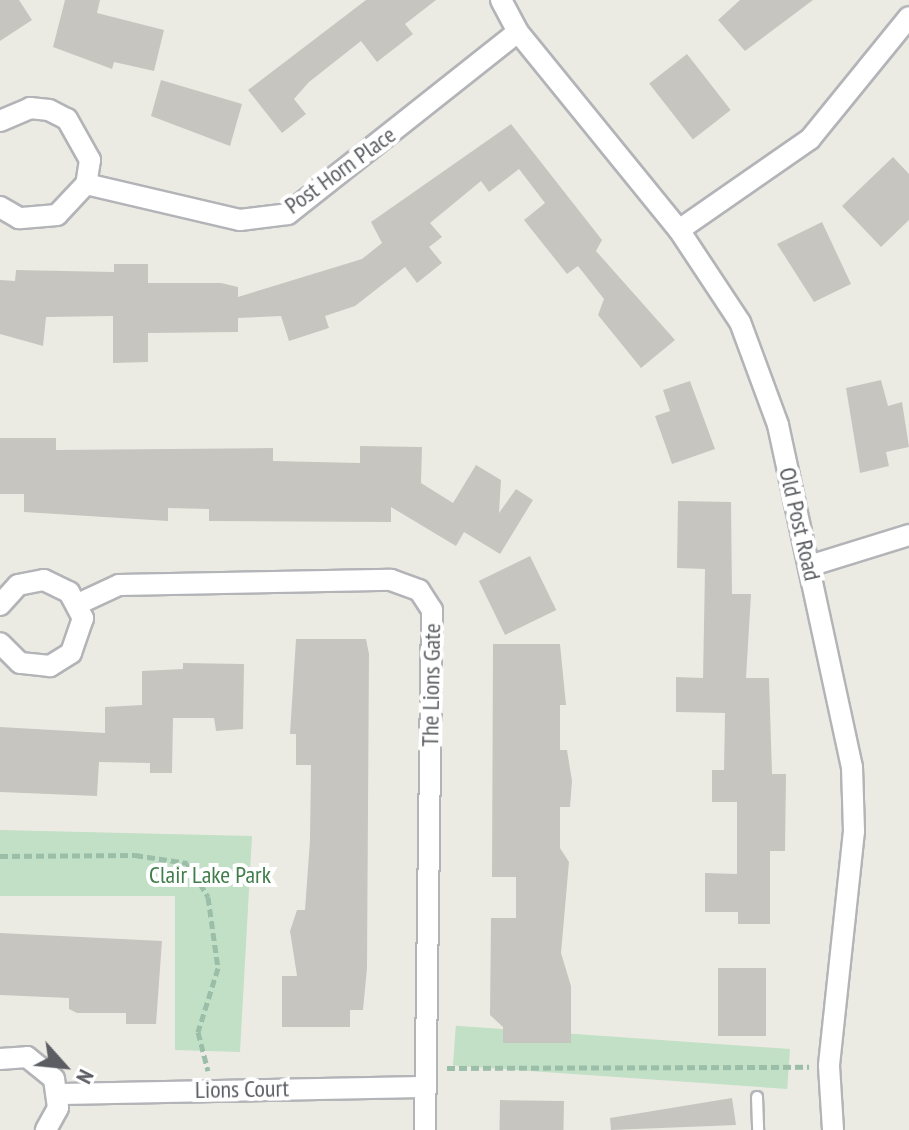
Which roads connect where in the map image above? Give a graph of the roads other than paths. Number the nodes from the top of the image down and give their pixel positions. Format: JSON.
{"nodes":[{"id":1,"x":501,"y":0,"type":"edge"},
{"id":2,"x":909,"y":17,"type":"edge"},
{"id":3,"x":518,"y":32,"type":"junction"},
{"id":4,"x":0,"y":121,"type":"edge"},
{"id":5,"x":86,"y":184,"type":"junction"},
{"id":6,"x":0,"y":207,"type":"edge"},
{"id":7,"x":679,"y":230,"type":"junction"},
{"id":8,"x":909,"y":535,"type":"edge"},
{"id":9,"x":809,"y":566,"type":"junction"},
{"id":10,"x":78,"y":604,"type":"junction"},
{"id":11,"x":0,"y":605,"type":"edge"},
{"id":12,"x":0,"y":643,"type":"edge"},
{"id":13,"x":0,"y":1059,"type":"edge"},
{"id":14,"x":425,"y":1087,"type":"junction"},
{"id":15,"x":59,"y":1094,"type":"junction"},
{"id":16,"x":757,"y":1097,"type":"dead end"},
{"id":17,"x":46,"y":1130,"type":"edge"},
{"id":18,"x":425,"y":1130,"type":"edge"},
{"id":19,"x":758,"y":1130,"type":"edge"},
{"id":20,"x":833,"y":1130,"type":"edge"}],
"edges":[{"from":1,"to":3,"type":"street","name":"Old Post Road"},
{"from":2,"to":7,"type":"street"},
{"from":3,"to":5,"type":"street","name":"Post Horn Place"},
{"from":3,"to":7,"type":"street","name":"Old Post Road"},
{"from":4,"to":5,"type":"street"},
{"from":5,"to":6,"type":"street"},
{"from":7,"to":9,"type":"street","name":"Old Post Road"},
{"from":8,"to":9,"type":"street"},
{"from":9,"to":20,"type":"street","name":"Old Post Road"},
{"from":10,"to":11,"type":"street"},
{"from":10,"to":12,"type":"street"},
{"from":10,"to":14,"type":"street","name":"The Lions Gate"},
{"from":13,"to":15,"type":"street"},
{"from":14,"to":15,"type":"street","name":"Lions Court"},
{"from":14,"to":18,"type":"street","name":"The Lions Gate"},
{"from":15,"to":17,"type":"street"},
{"from":16,"to":19,"type":"lane"}]}
